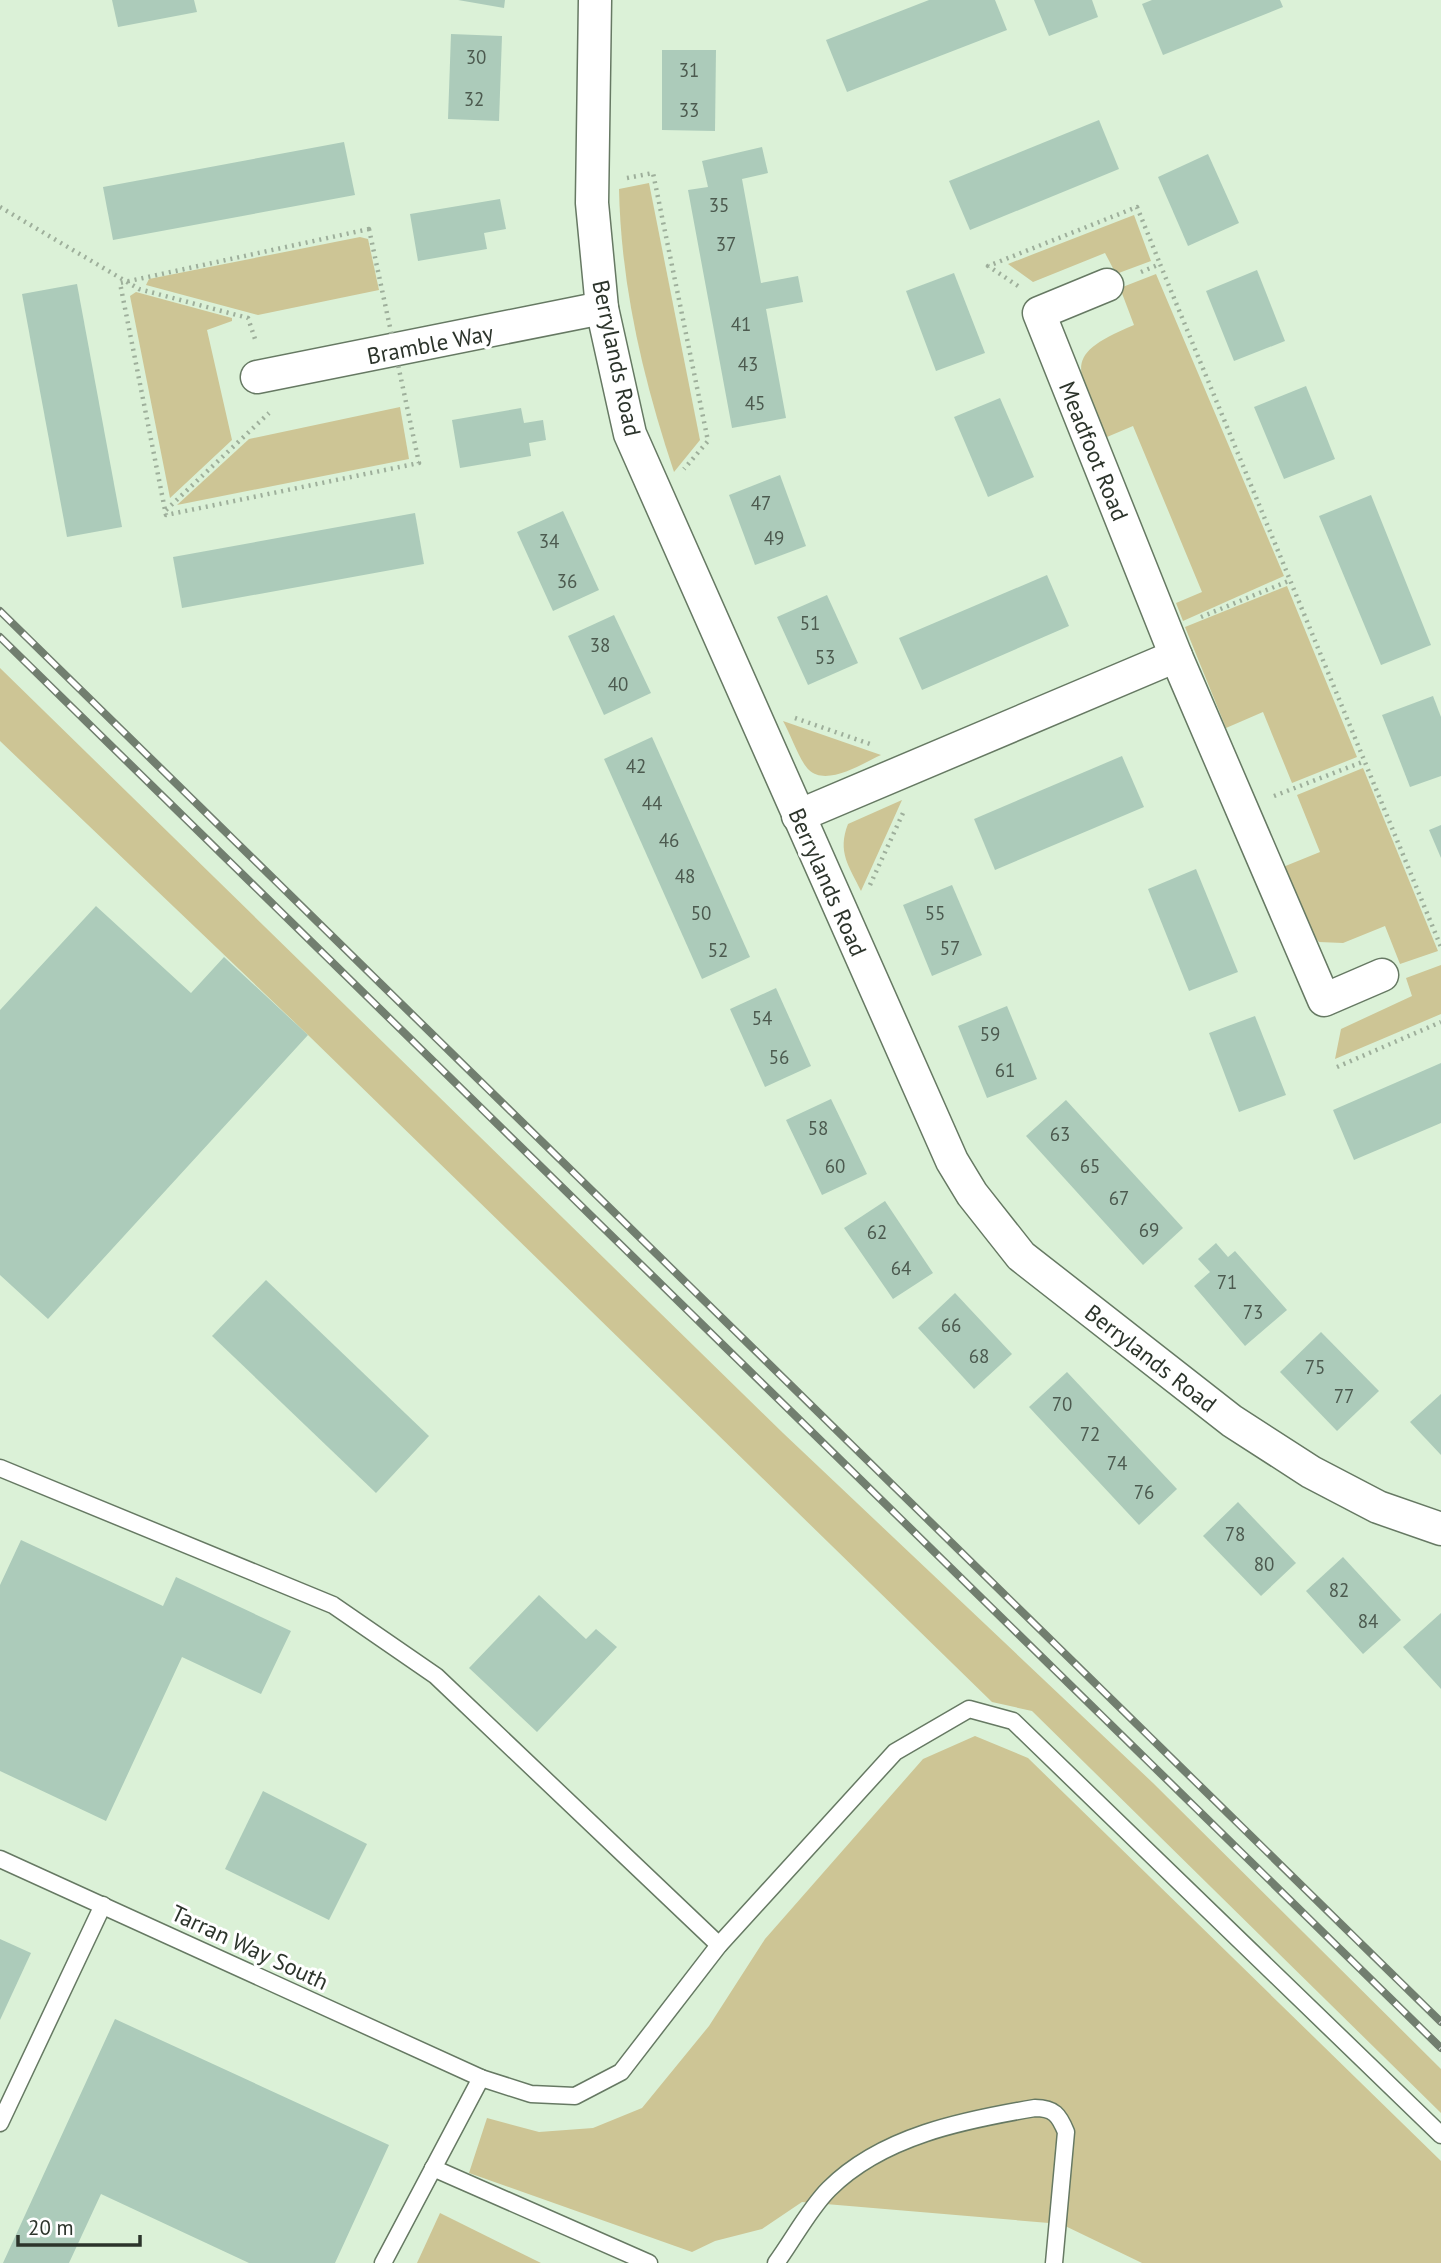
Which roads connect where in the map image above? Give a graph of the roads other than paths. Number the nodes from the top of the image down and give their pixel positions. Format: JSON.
{"nodes":[{"id":1,"x":595,"y":0,"type":"edge"},
{"id":2,"x":1107,"y":285,"type":"road end"},
{"id":3,"x":602,"y":309,"type":"junction"},
{"id":4,"x":262,"y":377,"type":"road end"},
{"id":5,"x":1171,"y":644,"type":"junction"},
{"id":6,"x":798,"y":816,"type":"junction"},
{"id":7,"x":1382,"y":975,"type":"dead end"},
{"id":8,"x":0,"y":1468,"type":"edge"},
{"id":9,"x":1441,"y":1529,"type":"edge"},
{"id":10,"x":0,"y":1859,"type":"edge"},
{"id":11,"x":103,"y":1905,"type":"junction"},
{"id":12,"x":719,"y":1945,"type":"junction"},
{"id":13,"x":481,"y":2078,"type":"junction"},
{"id":14,"x":0,"y":2123,"type":"edge"},
{"id":15,"x":1441,"y":2136,"type":"edge"},
{"id":16,"x":433,"y":2168,"type":"junction"},
{"id":17,"x":383,"y":2263,"type":"edge"},
{"id":18,"x":649,"y":2263,"type":"edge"},
{"id":19,"x":776,"y":2263,"type":"edge"},
{"id":20,"x":1054,"y":2263,"type":"edge"}],
"edges":[{"from":1,"to":3,"type":"street","name":"Berrylands Road"},
{"from":2,"to":5,"type":"street","name":"Meadfoot Road"},
{"from":3,"to":4,"type":"street","name":"Bramble Way"},
{"from":3,"to":6,"type":"street","name":"Berrylands Road"},
{"from":5,"to":6,"type":"street"},
{"from":5,"to":7,"type":"street","name":"Meadfoot Road"},
{"from":6,"to":9,"type":"street","name":"Berrylands Road"},
{"from":8,"to":12,"type":"lane"},
{"from":10,"to":11,"type":"lane","name":"Tarran Way South"},
{"from":11,"to":13,"type":"lane","name":"Tarran Way South"},
{"from":11,"to":14,"type":"lane"},
{"from":12,"to":13,"type":"lane","name":"Tarran Way South"},
{"from":12,"to":15,"type":"lane","name":"Tarran Way South"},
{"from":13,"to":16,"type":"lane"},
{"from":16,"to":17,"type":"lane"},
{"from":16,"to":18,"type":"lane"},
{"from":19,"to":20,"type":"lane"}]}
